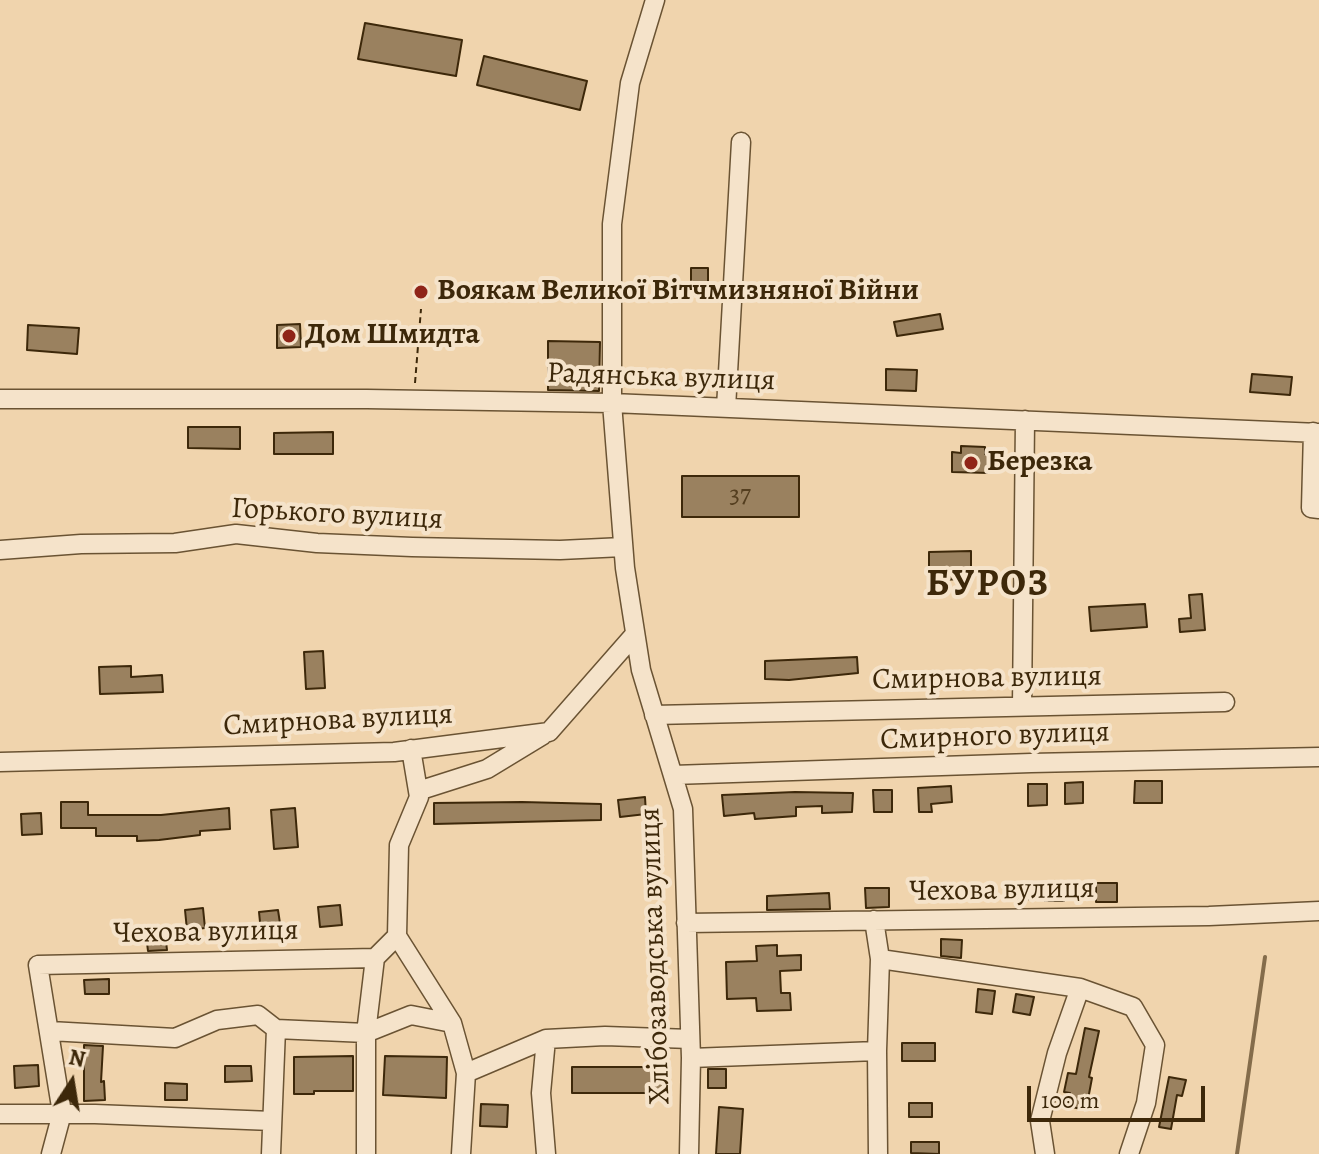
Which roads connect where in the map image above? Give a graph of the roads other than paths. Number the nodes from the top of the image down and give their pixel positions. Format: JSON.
{"nodes":[{"id":1,"x":655,"y":0,"type":"edge"},
{"id":2,"x":741,"y":142,"type":"dead end"},
{"id":3,"x":0,"y":399,"type":"edge"},
{"id":4,"x":612,"y":403,"type":"junction"},
{"id":5,"x":726,"y":408,"type":"junction"},
{"id":6,"x":1025,"y":420,"type":"junction"},
{"id":7,"x":1316,"y":432,"type":"edge"},
{"id":8,"x":1319,"y":509,"type":"edge"},
{"id":9,"x":623,"y":547,"type":"junction"},
{"id":10,"x":0,"y":550,"type":"edge"},
{"id":11,"x":635,"y":634,"type":"junction"},
{"id":12,"x":1225,"y":702,"type":"dead end"},
{"id":13,"x":1022,"y":706,"type":"junction"},
{"id":14,"x":654,"y":715,"type":"junction"},
{"id":15,"x":549,"y":732,"type":"junction"},
{"id":16,"x":411,"y":749,"type":"junction"},
{"id":17,"x":1319,"y":757,"type":"edge"},
{"id":18,"x":0,"y":762,"type":"edge"},
{"id":19,"x":673,"y":775,"type":"junction"},
{"id":20,"x":418,"y":791,"type":"junction"},
{"id":21,"x":1319,"y":911,"type":"edge"},
{"id":22,"x":874,"y":920,"type":"junction"},
{"id":23,"x":686,"y":923,"type":"junction"},
{"id":24,"x":397,"y":936,"type":"junction"},
{"id":25,"x":375,"y":958,"type":"junction"},
{"id":26,"x":880,"y":959,"type":"junction"},
{"id":27,"x":1080,"y":988,"type":"junction"},
{"id":28,"x":452,"y":1023,"type":"junction"},
{"id":29,"x":276,"y":1029,"type":"junction"},
{"id":30,"x":50,"y":1031,"type":"junction"},
{"id":31,"x":366,"y":1033,"type":"junction"},
{"id":32,"x":546,"y":1039,"type":"junction"},
{"id":33,"x":690,"y":1048,"type":"junction"},
{"id":34,"x":877,"y":1051,"type":"junction"},
{"id":35,"x":466,"y":1073,"type":"junction"},
{"id":36,"x":62,"y":1113,"type":"junction"},
{"id":37,"x":0,"y":1114,"type":"edge"},
{"id":38,"x":272,"y":1121,"type":"junction"},
{"id":39,"x":51,"y":1154,"type":"edge"},
{"id":40,"x":271,"y":1154,"type":"edge"},
{"id":41,"x":366,"y":1154,"type":"edge"},
{"id":42,"x":461,"y":1154,"type":"edge"},
{"id":43,"x":546,"y":1154,"type":"edge"},
{"id":44,"x":689,"y":1154,"type":"edge"},
{"id":45,"x":878,"y":1154,"type":"edge"},
{"id":46,"x":1045,"y":1154,"type":"edge"},
{"id":47,"x":1129,"y":1154,"type":"edge"}],
"edges":[{"from":1,"to":4,"type":"street","name":"Хлібозаводська вулиця"},
{"from":2,"to":5,"type":"street"},
{"from":3,"to":4,"type":"street","name":"Радянська вулиця"},
{"from":4,"to":5,"type":"street","name":"Радянська вулиця"},
{"from":4,"to":9,"type":"street","name":"Хлібозаводська вулиця"},
{"from":5,"to":6,"type":"street","name":"Радянська вулиця"},
{"from":6,"to":7,"type":"street","name":"Радянська вулиця"},
{"from":6,"to":13,"type":"street"},
{"from":7,"to":8,"type":"street"},
{"from":9,"to":10,"type":"street","name":"Горького вулиця"},
{"from":9,"to":11,"type":"street","name":"Хлібозаводська вулиця"},
{"from":11,"to":14,"type":"street","name":"Хлібозаводська вулиця"},
{"from":11,"to":15,"type":"street"},
{"from":12,"to":13,"type":"street","name":"Смирнова вулиця"},
{"from":13,"to":14,"type":"street","name":"Смирнова вулиця"},
{"from":14,"to":19,"type":"street","name":"Хлібозаводська вулиця"},
{"from":15,"to":16,"type":"street","name":"Смирнова вулиця"},
{"from":15,"to":20,"type":"street"},
{"from":16,"to":18,"type":"street","name":"Смирнова вулиця"},
{"from":16,"to":20,"type":"street"},
{"from":17,"to":19,"type":"street","name":"Смирного вулиця"},
{"from":19,"to":23,"type":"street","name":"Хлібозаводська вулиця"},
{"from":20,"to":24,"type":"street"},
{"from":21,"to":22,"type":"street","name":"Чехова вулиця"},
{"from":22,"to":23,"type":"street","name":"Чехова вулиця"},
{"from":22,"to":26,"type":"street"},
{"from":23,"to":33,"type":"street","name":"Хлібозаводська вулиця"},
{"from":24,"to":25,"type":"street"},
{"from":24,"to":28,"type":"street"},
{"from":25,"to":30,"type":"street","name":"Чехова вулиця"},
{"from":25,"to":31,"type":"street"},
{"from":26,"to":27,"type":"street"},
{"from":26,"to":34,"type":"street"},
{"from":27,"to":46,"type":"street"},
{"from":27,"to":47,"type":"street"},
{"from":28,"to":31,"type":"street"},
{"from":28,"to":35,"type":"street"},
{"from":29,"to":30,"type":"street"},
{"from":29,"to":31,"type":"street"},
{"from":29,"to":38,"type":"street"},
{"from":30,"to":36,"type":"street"},
{"from":31,"to":41,"type":"street"},
{"from":32,"to":33,"type":"street"},
{"from":32,"to":35,"type":"street"},
{"from":32,"to":43,"type":"street"},
{"from":33,"to":34,"type":"street"},
{"from":33,"to":44,"type":"street","name":"Хлібозаводська вулиця"},
{"from":34,"to":45,"type":"street"},
{"from":35,"to":42,"type":"street"},
{"from":36,"to":37,"type":"street"},
{"from":36,"to":38,"type":"street"},
{"from":36,"to":39,"type":"street"},
{"from":38,"to":40,"type":"street"}]}
